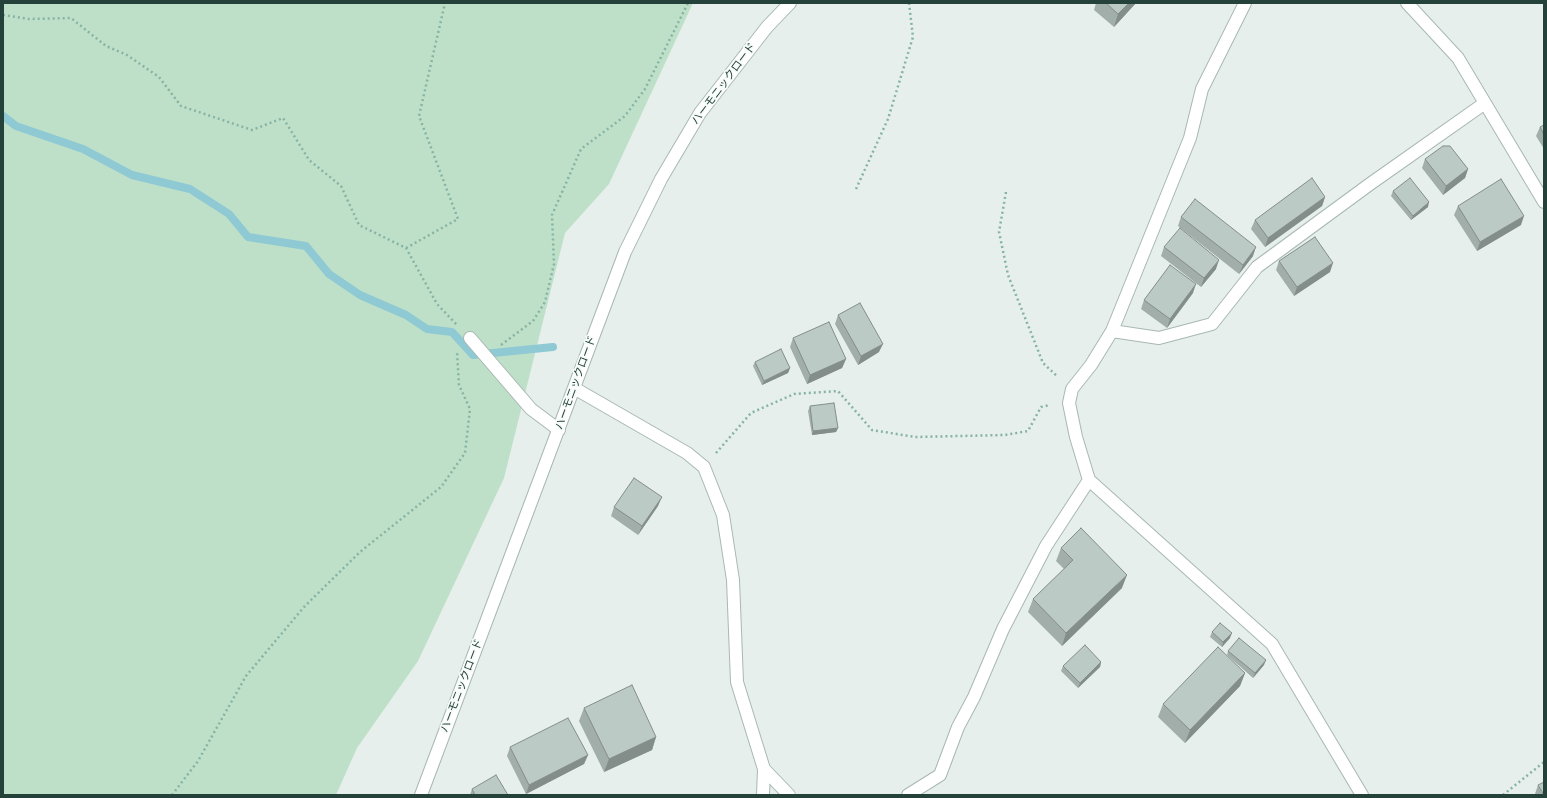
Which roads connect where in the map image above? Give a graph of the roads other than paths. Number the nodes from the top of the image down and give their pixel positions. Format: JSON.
{"nodes":[{"id":1,"x":790,"y":3,"type":"edge"},
{"id":2,"x":1245,"y":3,"type":"edge"},
{"id":3,"x":1407,"y":3,"type":"edge"},
{"id":4,"x":1485,"y":103,"type":"junction"},
{"id":5,"x":1544,"y":202,"type":"edge"},
{"id":6,"x":1112,"y":331,"type":"junction"},
{"id":7,"x":473,"y":340,"type":"road end"},
{"id":8,"x":574,"y":388,"type":"junction"},
{"id":9,"x":559,"y":430,"type":"junction"},
{"id":10,"x":1089,"y":480,"type":"junction"},
{"id":11,"x":764,"y":769,"type":"junction"},
{"id":12,"x":421,"y":795,"type":"edge"},
{"id":13,"x":763,"y":795,"type":"edge"},
{"id":14,"x":789,"y":795,"type":"edge"},
{"id":15,"x":908,"y":795,"type":"edge"},
{"id":16,"x":1362,"y":795,"type":"edge"}],
"edges":[{"from":1,"to":8,"type":"street","name":"ハーモニックロード"},
{"from":2,"to":6,"type":"street"},
{"from":3,"to":4,"type":"street"},
{"from":4,"to":5,"type":"street"},
{"from":4,"to":6,"type":"street"},
{"from":6,"to":10,"type":"street"},
{"from":7,"to":9,"type":"street"},
{"from":8,"to":9,"type":"street","name":"ハーモニックロード"},
{"from":8,"to":11,"type":"street"},
{"from":9,"to":12,"type":"street","name":"ハーモニックロード"},
{"from":10,"to":15,"type":"street"},
{"from":10,"to":16,"type":"street"},
{"from":11,"to":13,"type":"street"},
{"from":11,"to":14,"type":"street"}]}
